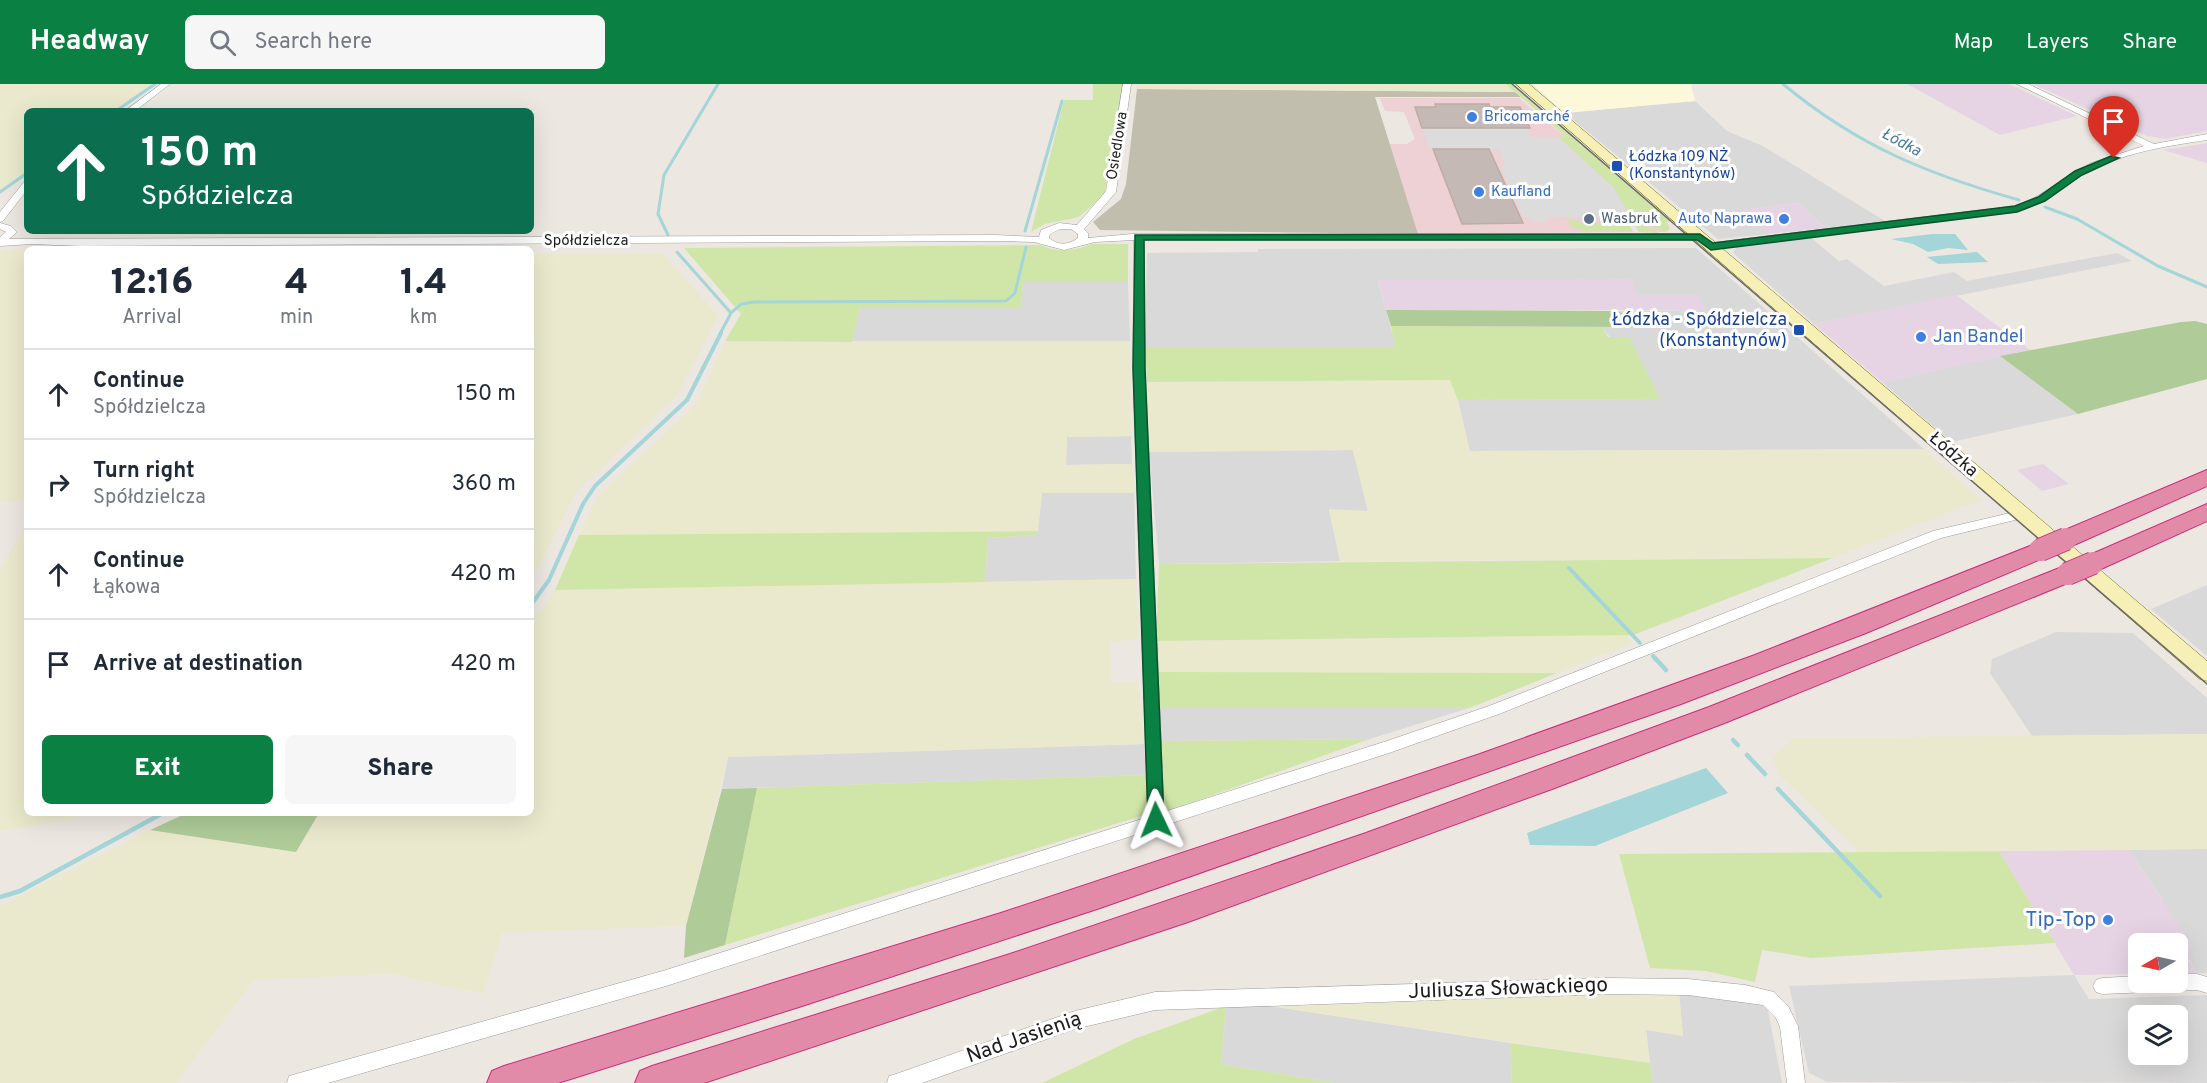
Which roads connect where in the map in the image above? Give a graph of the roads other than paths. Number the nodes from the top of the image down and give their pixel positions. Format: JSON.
{"nodes":[{"id":1,"x":166,"y":84,"type":"edge"},
{"id":2,"x":1127,"y":84,"type":"edge"},
{"id":3,"x":1522,"y":84,"type":"edge"},
{"id":4,"x":2021,"y":84,"type":"edge"},
{"id":5,"x":133,"y":108,"type":"edge"},
{"id":6,"x":2207,"y":136,"type":"edge"},
{"id":7,"x":2152,"y":146,"type":"junction"},
{"id":8,"x":24,"y":189,"type":"edge"},
{"id":9,"x":1101,"y":205,"type":"junction"},
{"id":10,"x":3,"y":225,"type":"edge"},
{"id":11,"x":1063,"y":225,"type":"junction"},
{"id":12,"x":1082,"y":227,"type":"junction"},
{"id":13,"x":1050,"y":229,"type":"junction"},
{"id":14,"x":1135,"y":237,"type":"junction"},
{"id":15,"x":995,"y":238,"type":"junction"},
{"id":16,"x":32,"y":241,"type":"junction"},
{"id":17,"x":1705,"y":242,"type":"junction"},
{"id":18,"x":0,"y":243,"type":"edge"},
{"id":19,"x":1048,"y":243,"type":"junction"},
{"id":20,"x":1077,"y":244,"type":"junction"},
{"id":21,"x":2207,"y":477,"type":"edge"},
{"id":22,"x":2207,"y":512,"type":"edge"},
{"id":23,"x":2023,"y":514,"type":"junction"},
{"id":24,"x":2207,"y":673,"type":"edge"},
{"id":25,"x":1156,"y":820,"type":"junction"},
{"id":26,"x":2207,"y":984,"type":"edge"},
{"id":27,"x":2102,"y":986,"type":"dead end"},
{"id":28,"x":1155,"y":1001,"type":"joint"},
{"id":29,"x":296,"y":1083,"type":"edge"},
{"id":30,"x":504,"y":1083,"type":"edge"},
{"id":31,"x":652,"y":1083,"type":"edge"},
{"id":32,"x":896,"y":1083,"type":"edge"},
{"id":33,"x":1796,"y":1083,"type":"edge"}],
"edges":[{"from":1,"to":5,"type":"street"},
{"from":2,"to":9,"type":"street","name":"Osiedlowa"},
{"from":3,"to":17,"type":"main road","name":"Łódzka"},
{"from":4,"to":7,"type":"street"},
{"from":6,"to":7,"type":"street"},
{"from":7,"to":17,"type":"street"},
{"from":8,"to":10,"type":"street"},
{"from":9,"to":11,"type":"street","name":"Osiedlowa"},
{"from":9,"to":12,"type":"street","name":"Osiedlowa"},
{"from":10,"to":16,"type":"street"},
{"from":10,"to":18,"type":"street"},
{"from":11,"to":12,"type":"street"},
{"from":11,"to":13,"type":"street","name":"Osiedlowa"},
{"from":12,"to":14,"type":"street"},
{"from":12,"to":20,"type":"street","name":"Osiedlowa"},
{"from":13,"to":15,"type":"street","name":"Osiedlowa"},
{"from":13,"to":19,"type":"street"},
{"from":14,"to":17,"type":"street"},
{"from":14,"to":20,"type":"street"},
{"from":14,"to":25,"type":"street"},
{"from":15,"to":16,"type":"street","name":"Spółdzielcza"},
{"from":15,"to":19,"type":"street"},
{"from":16,"to":18,"type":"street"},
{"from":17,"to":23,"type":"main road","name":"Łódzka"},
{"from":19,"to":20,"type":"street"},
{"from":21,"to":30,"type":"highway","bridge":true},
{"from":22,"to":31,"type":"highway","bridge":true},
{"from":23,"to":24,"type":"main road","name":"Łódzka"},
{"from":23,"to":25,"type":"street"},
{"from":25,"to":29,"type":"street"},
{"from":26,"to":27,"type":"street"},
{"from":28,"to":32,"type":"street","name":"Nad Jasienią"},
{"from":28,"to":33,"type":"street","name":"Juliusza Słowackiego"}]}
